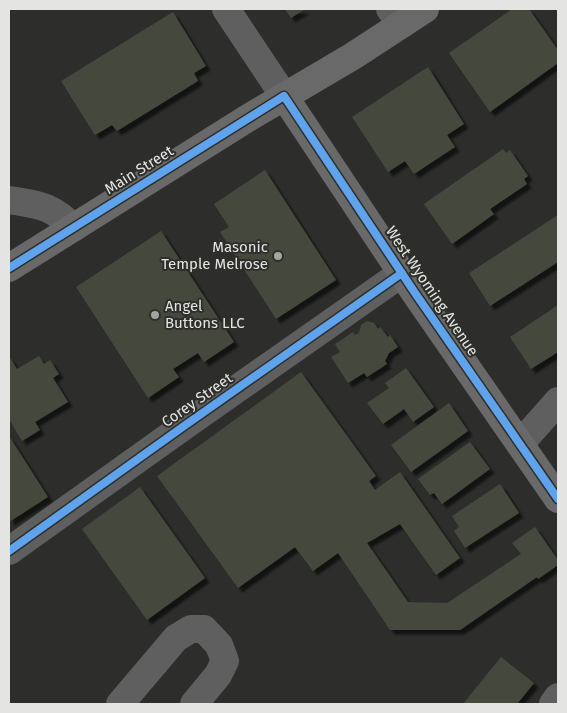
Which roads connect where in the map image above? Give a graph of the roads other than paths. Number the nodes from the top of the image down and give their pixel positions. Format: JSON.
{"nodes":[{"id":1,"x":226,"y":9,"type":"edge"},
{"id":2,"x":425,"y":9,"type":"edge"},
{"id":3,"x":396,"y":16,"type":"edge"},
{"id":4,"x":284,"y":96,"type":"junction"},
{"id":5,"x":9,"y":200,"type":"edge"},
{"id":6,"x":74,"y":228,"type":"junction"},
{"id":7,"x":9,"y":268,"type":"edge"},
{"id":8,"x":402,"y":273,"type":"junction"},
{"id":9,"x":558,"y":401,"type":"edge"},
{"id":10,"x":520,"y":444,"type":"junction"},
{"id":11,"x":558,"y":499,"type":"edge"},
{"id":12,"x":9,"y":551,"type":"edge"},
{"id":13,"x":558,"y":697,"type":"edge"},
{"id":14,"x":120,"y":704,"type":"edge"},
{"id":15,"x":194,"y":704,"type":"edge"},
{"id":16,"x":553,"y":704,"type":"edge"}],
"edges":[{"from":1,"to":4,"type":"street"},
{"from":2,"to":3,"type":"main road","name":"Main Street"},
{"from":3,"to":4,"type":"main road","name":"Main Street"},
{"from":4,"to":6,"type":"main road","name":"Main Street"},
{"from":4,"to":8,"type":"main road","name":"West Wyoming Avenue"},
{"from":5,"to":6,"type":"street"},
{"from":6,"to":7,"type":"main road","name":"Main Street"},
{"from":8,"to":10,"type":"main road","name":"West Wyoming Avenue"},
{"from":8,"to":12,"type":"street","name":"Corey Street"},
{"from":9,"to":10,"type":"street"},
{"from":10,"to":11,"type":"main road","name":"West Wyoming Avenue"},
{"from":13,"to":16,"type":"street"},
{"from":14,"to":15,"type":"street"}]}
